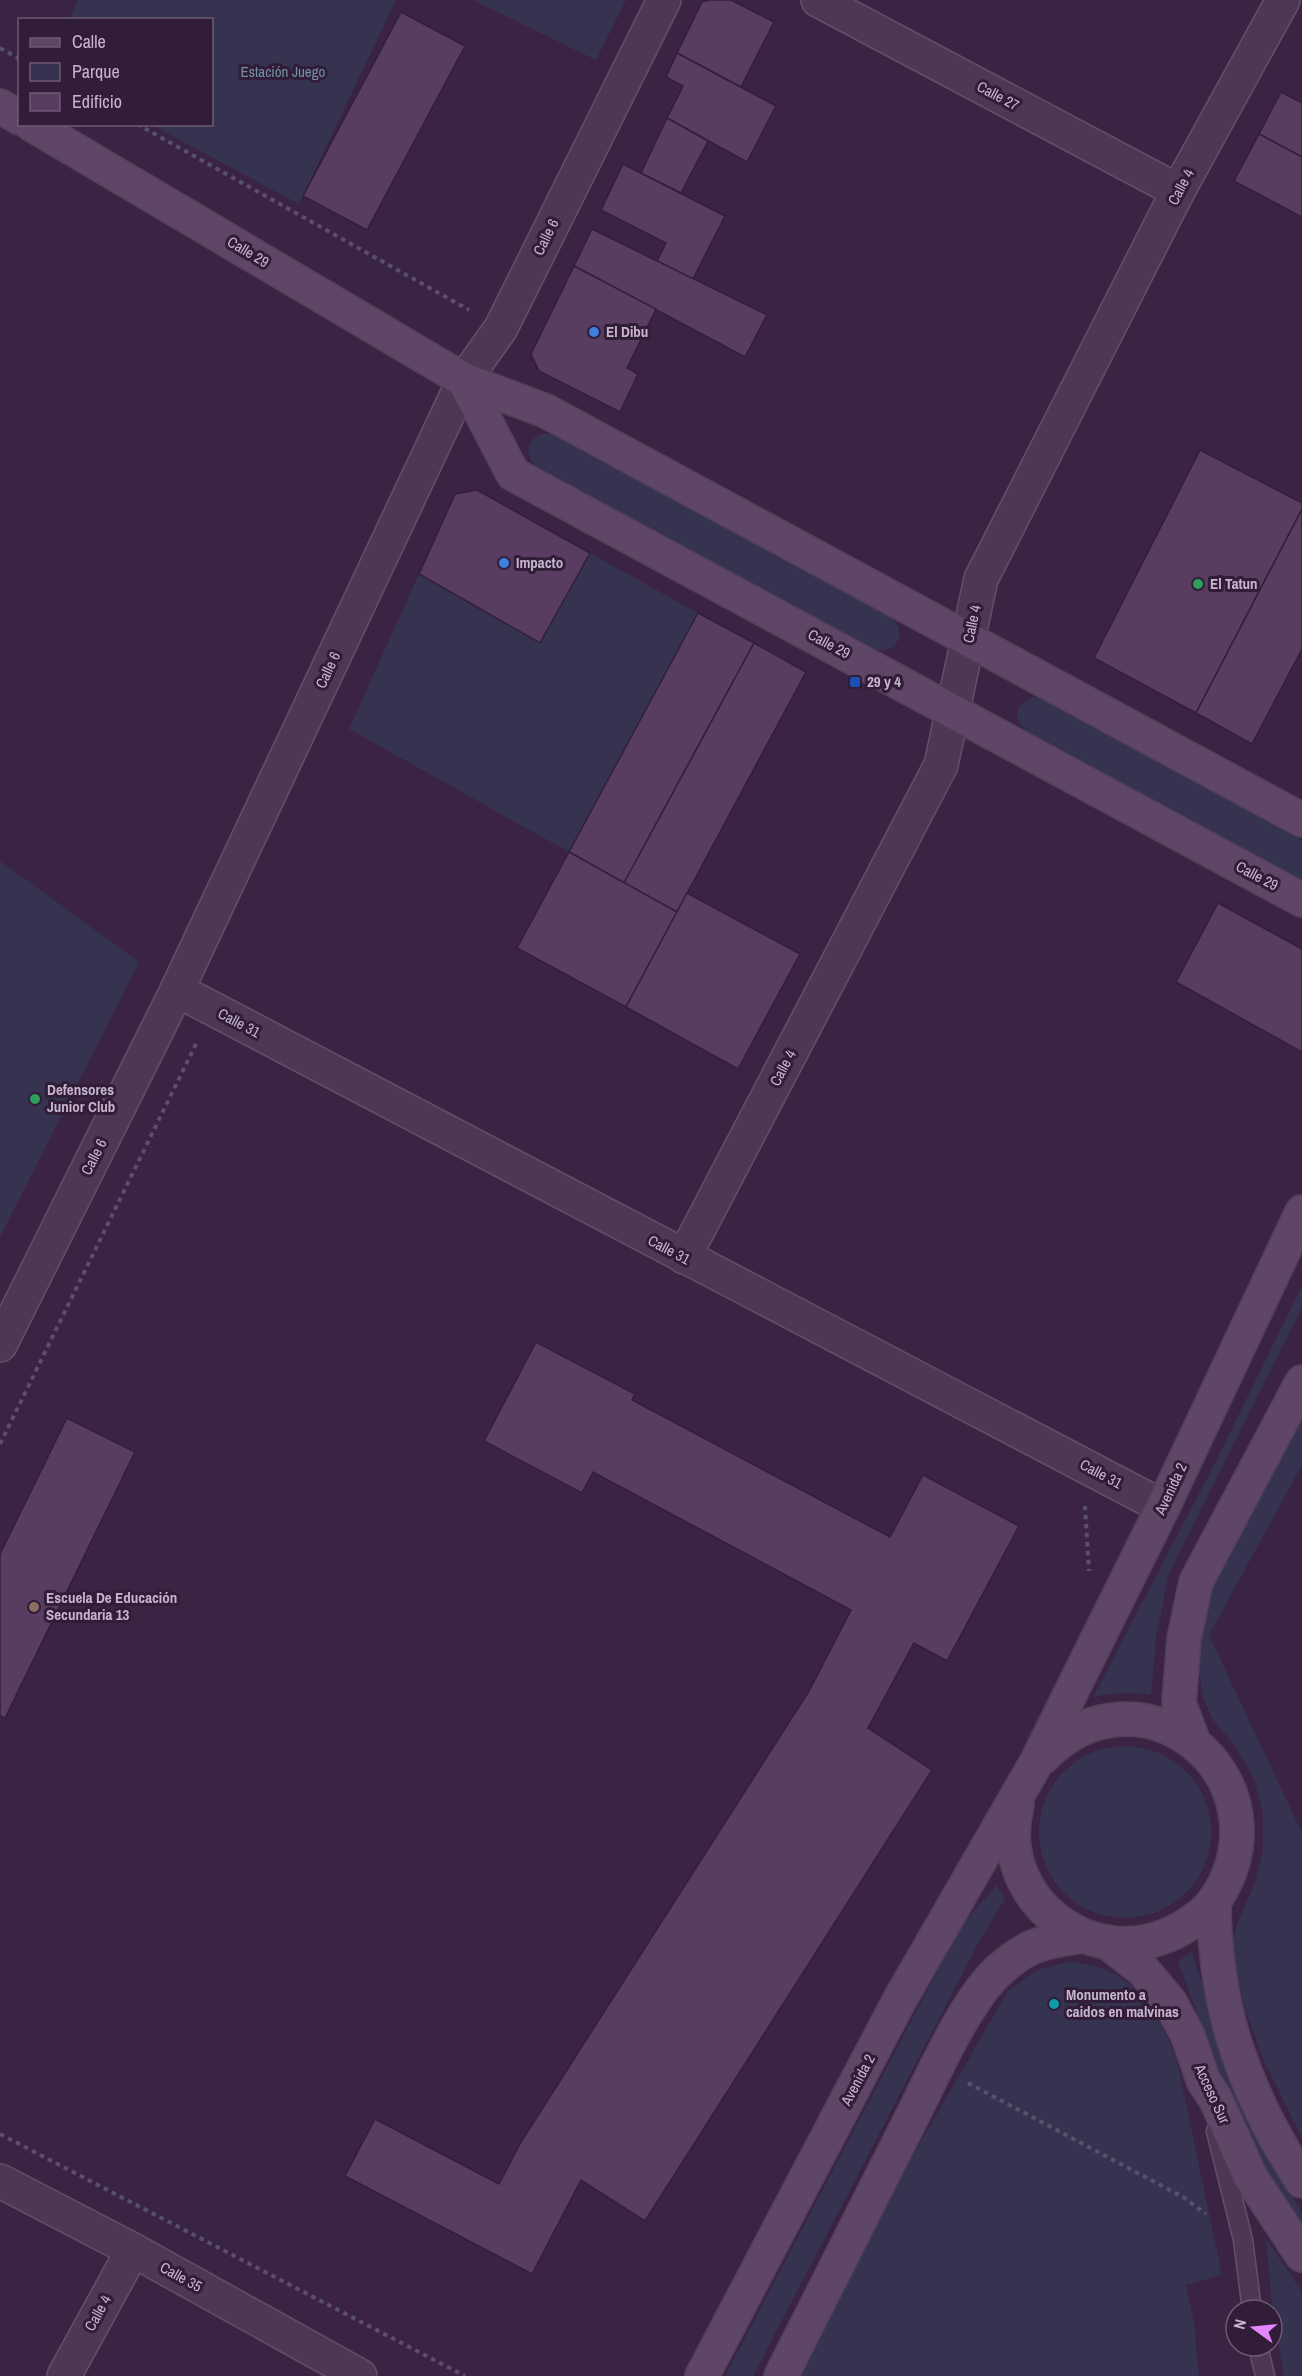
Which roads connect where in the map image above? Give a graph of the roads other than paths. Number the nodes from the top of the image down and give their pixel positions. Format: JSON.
{"nodes":[{"id":1,"x":664,"y":0,"type":"edge"},
{"id":2,"x":818,"y":0,"type":"edge"},
{"id":3,"x":1283,"y":0,"type":"edge"},
{"id":4,"x":0,"y":106,"type":"edge"},
{"id":5,"x":18,"y":117,"type":"edge"},
{"id":6,"x":34,"y":126,"type":"edge"},
{"id":7,"x":1178,"y":191,"type":"junction"},
{"id":8,"x":464,"y":380,"type":"junction"},
{"id":9,"x":969,"y":639,"type":"junction"},
{"id":10,"x":952,"y":711,"type":"junction"},
{"id":11,"x":1302,"y":820,"type":"edge"},
{"id":12,"x":1302,"y":900,"type":"edge"},
{"id":13,"x":177,"y":990,"type":"junction"},
{"id":14,"x":1302,"y":1212,"type":"edge"},
{"id":15,"x":684,"y":1257,"type":"junction"},
{"id":16,"x":0,"y":1345,"type":"edge"},
{"id":17,"x":1302,"y":1382,"type":"edge"},
{"id":18,"x":1162,"y":1507,"type":"junction"},
{"id":19,"x":1194,"y":1743,"type":"junction"},
{"id":20,"x":1029,"y":1776,"type":"junction"},
{"id":21,"x":1214,"y":1901,"type":"junction"},
{"id":22,"x":1096,"y":1940,"type":"junction"},
{"id":23,"x":1203,"y":2080,"type":"junction"},
{"id":24,"x":0,"y":2181,"type":"edge"},
{"id":25,"x":1302,"y":2181,"type":"edge"},
{"id":26,"x":133,"y":2250,"type":"junction"},
{"id":27,"x":1302,"y":2255,"type":"edge"},
{"id":28,"x":1250,"y":2298,"type":"edge"},
{"id":29,"x":1261,"y":2358,"type":"edge"},
{"id":30,"x":64,"y":2376,"type":"edge"},
{"id":31,"x":360,"y":2376,"type":"edge"},
{"id":32,"x":702,"y":2376,"type":"edge"},
{"id":33,"x":781,"y":2376,"type":"edge"},
{"id":34,"x":1265,"y":2376,"type":"edge"}],
"edges":[{"from":1,"to":8,"type":"street","name":"Calle 6"},
{"from":2,"to":7,"type":"street","name":"Calle 27"},
{"from":3,"to":7,"type":"street","name":"Calle 4"},
{"from":4,"to":5,"type":"main road"},
{"from":6,"to":8,"type":"main road","name":"Calle 29"},
{"from":7,"to":9,"type":"street","name":"Calle 4"},
{"from":8,"to":9,"type":"main road","name":"Calle 29"},
{"from":8,"to":10,"type":"main road","name":"Calle 29"},
{"from":8,"to":13,"type":"street","name":"Calle 6"},
{"from":9,"to":10,"type":"street","name":"Calle 4"},
{"from":9,"to":11,"type":"main road","name":"Calle 29"},
{"from":10,"to":12,"type":"main road","name":"Calle 29"},
{"from":10,"to":15,"type":"street","name":"Calle 4"},
{"from":13,"to":15,"type":"street","name":"Calle 31"},
{"from":13,"to":16,"type":"street","name":"Calle 6"},
{"from":14,"to":18,"type":"main road","name":"Avenida 2"},
{"from":15,"to":18,"type":"street","name":"Calle 31"},
{"from":17,"to":19,"type":"main road","name":"Avenida 2"},
{"from":18,"to":20,"type":"main road","name":"Avenida 2"},
{"from":19,"to":20,"type":"main road","name":"Avenida 2"},
{"from":19,"to":21,"type":"main road","name":"Avenida 2"},
{"from":20,"to":22,"type":"main road","name":"Avenida 2"},
{"from":20,"to":32,"type":"main road","name":"Avenida 2"},
{"from":21,"to":22,"type":"main road","name":"Avenida 2"},
{"from":21,"to":25,"type":"main road"},
{"from":22,"to":23,"type":"main road","name":"Acceso Sur"},
{"from":22,"to":33,"type":"main road","name":"Avenida 2"},
{"from":23,"to":27,"type":"main road","name":"Acceso Sur"},
{"from":23,"to":28,"type":"lane"},
{"from":24,"to":26,"type":"street","name":"Calle 35"},
{"from":26,"to":30,"type":"street","name":"Calle 4"},
{"from":26,"to":31,"type":"street","name":"Calle 35"},
{"from":29,"to":34,"type":"lane"}]}
